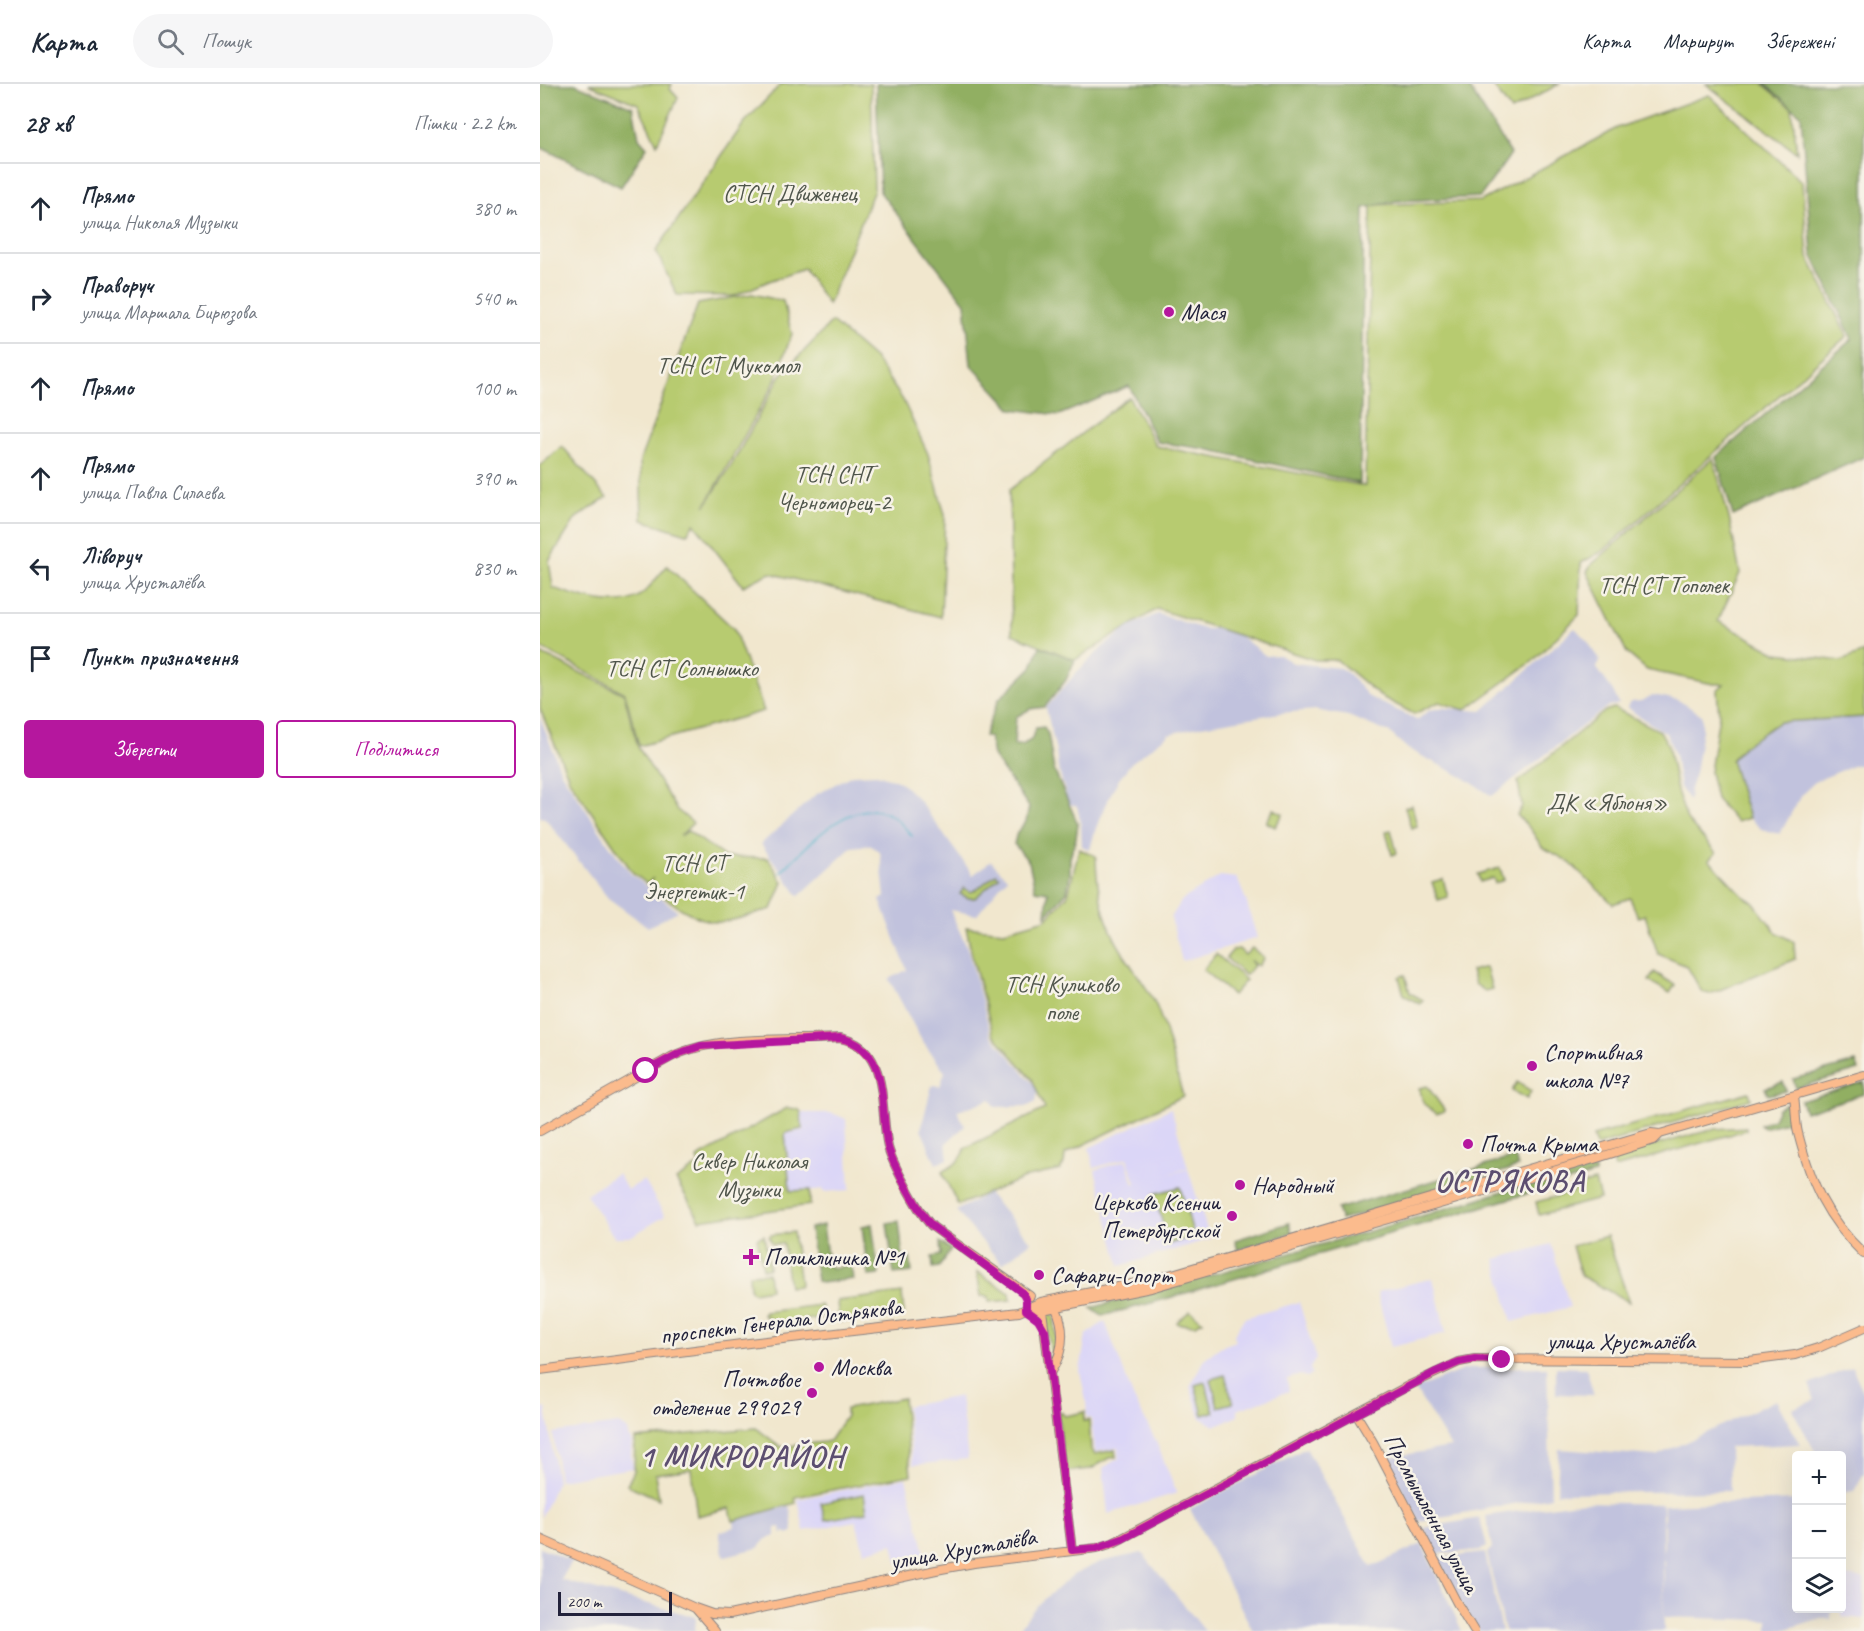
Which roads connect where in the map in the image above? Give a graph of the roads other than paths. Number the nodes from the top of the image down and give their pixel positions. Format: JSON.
{"nodes":[{"id":1,"x":1864,"y":1075,"type":"edge"},
{"id":2,"x":1794,"y":1096,"type":"junction"},
{"id":3,"x":541,"y":1131,"type":"edge"},
{"id":4,"x":1660,"y":1134,"type":"junction"},
{"id":5,"x":1864,"y":1254,"type":"edge"},
{"id":6,"x":1016,"y":1288,"type":"junction"},
{"id":7,"x":1039,"y":1301,"type":"junction"},
{"id":8,"x":1056,"y":1308,"type":"junction"},
{"id":9,"x":1026,"y":1310,"type":"junction"},
{"id":10,"x":1864,"y":1329,"type":"edge"},
{"id":11,"x":1045,"y":1331,"type":"junction"},
{"id":12,"x":1048,"y":1354,"type":"junction"},
{"id":13,"x":1061,"y":1354,"type":"junction"},
{"id":14,"x":540,"y":1370,"type":"edge"},
{"id":15,"x":1050,"y":1373,"type":"junction"},
{"id":16,"x":1356,"y":1414,"type":"junction"},
{"id":17,"x":540,"y":1539,"type":"edge"},
{"id":18,"x":1072,"y":1550,"type":"junction"},
{"id":19,"x":695,"y":1608,"type":"junction"},
{"id":20,"x":712,"y":1614,"type":"junction"},
{"id":21,"x":729,"y":1615,"type":"junction"},
{"id":22,"x":716,"y":1630,"type":"edge"},
{"id":23,"x":1474,"y":1631,"type":"edge"}],
"edges":[{"from":1,"to":2,"type":"main road","name":"проспект Генерала Острякова"},
{"from":2,"to":4,"type":"main road","name":"проспект Генерала Острякова"},
{"from":2,"to":5,"type":"main road"},
{"from":3,"to":6,"type":"main road"},
{"from":4,"to":7,"type":"main road","name":"проспект Генерала Острякова"},
{"from":4,"to":8,"type":"main road","name":"проспект Генерала Острякова"},
{"from":6,"to":7,"type":"main road"},
{"from":6,"to":9,"type":"main road"},
{"from":7,"to":8,"type":"main road","name":"проспект Генерала Острякова"},
{"from":7,"to":9,"type":"main road","name":"проспект Генерала Острякова"},
{"from":7,"to":9,"type":"main road"},
{"from":7,"to":11,"type":"main road"},
{"from":8,"to":13,"type":"main road"},
{"from":9,"to":11,"type":"main road"},
{"from":9,"to":14,"type":"main road","name":"проспект Генерала Острякова"},
{"from":10,"to":16,"type":"main road","name":"улица Хрусталёва"},
{"from":11,"to":12,"type":"main road"},
{"from":12,"to":13,"type":"main road"},
{"from":12,"to":15,"type":"main road"},
{"from":13,"to":15,"type":"main road"},
{"from":15,"to":18,"type":"main road"},
{"from":16,"to":18,"type":"main road","name":"улица Хрусталёва"},
{"from":16,"to":23,"type":"main road","name":"Промышленная улица"},
{"from":17,"to":19,"type":"main road","name":"улица Хрусталёва"},
{"from":18,"to":21,"type":"main road","name":"улица Хрусталёва"},
{"from":19,"to":20,"type":"main road","name":"улица Хрусталёва"},
{"from":19,"to":22,"type":"main road"},
{"from":20,"to":21,"type":"main road","name":"улица Хрусталёва"},
{"from":20,"to":22,"type":"main road"},
{"from":21,"to":22,"type":"main road"}]}
